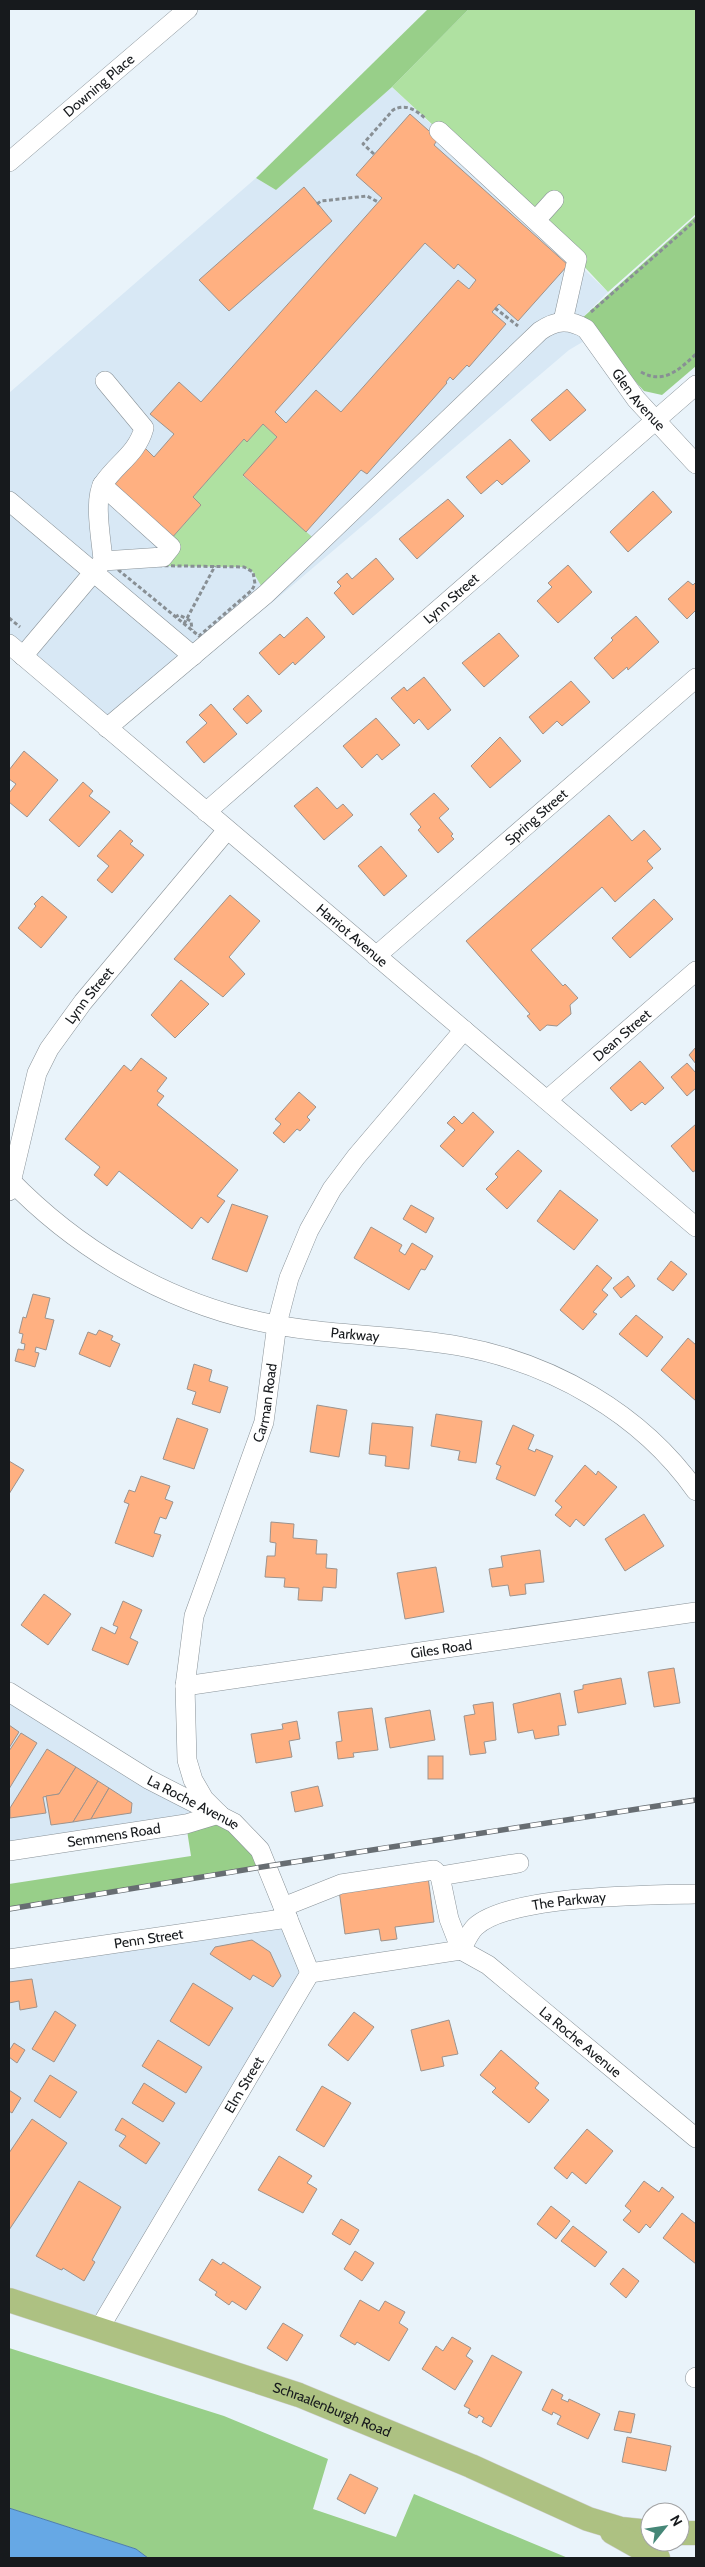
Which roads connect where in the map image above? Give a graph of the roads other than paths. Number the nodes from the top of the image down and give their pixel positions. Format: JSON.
{"nodes":[{"id":1,"x":188,"y":9,"type":"edge"},
{"id":2,"x":439,"y":131,"type":"road end"},
{"id":3,"x":9,"y":162,"type":"edge"},
{"id":4,"x":554,"y":200,"type":"dead end"},
{"id":5,"x":536,"y":220,"type":"junction"},
{"id":6,"x":563,"y":321,"type":"junction"},
{"id":7,"x":105,"y":381,"type":"dead end"},
{"id":8,"x":696,"y":385,"type":"edge"},
{"id":9,"x":657,"y":420,"type":"junction"},
{"id":10,"x":696,"y":464,"type":"edge"},
{"id":11,"x":102,"y":485,"type":"junction"},
{"id":12,"x":9,"y":501,"type":"edge"},
{"id":13,"x":99,"y":567,"type":"junction"},
{"id":14,"x":16,"y":650,"type":"edge"},
{"id":15,"x":193,"y":656,"type":"junction"},
{"id":16,"x":696,"y":678,"type":"edge"},
{"id":17,"x":107,"y":728,"type":"junction"},
{"id":18,"x":206,"y":812,"type":"junction"},
{"id":19,"x":227,"y":830,"type":"junction"},
{"id":20,"x":376,"y":956,"type":"junction"},
{"id":21,"x":696,"y":971,"type":"edge"},
{"id":22,"x":464,"y":1030,"type":"junction"},
{"id":23,"x":547,"y":1100,"type":"junction"},
{"id":24,"x":10,"y":1184,"type":"edge"},
{"id":25,"x":696,"y":1227,"type":"edge"},
{"id":26,"x":277,"y":1324,"type":"junction"},
{"id":27,"x":696,"y":1491,"type":"edge"},
{"id":28,"x":696,"y":1612,"type":"edge"},
{"id":29,"x":185,"y":1686,"type":"junction"},
{"id":30,"x":9,"y":1692,"type":"edge"},
{"id":31,"x":219,"y":1814,"type":"junction"},
{"id":32,"x":9,"y":1850,"type":"edge"},
{"id":33,"x":519,"y":1864,"type":"dead end"},
{"id":34,"x":440,"y":1876,"type":"junction"},
{"id":35,"x":696,"y":1894,"type":"edge"},
{"id":36,"x":286,"y":1913,"type":"junction"},
{"id":37,"x":461,"y":1950,"type":"junction"},
{"id":38,"x":9,"y":1960,"type":"edge"},
{"id":39,"x":310,"y":1973,"type":"junction"},
{"id":40,"x":696,"y":2138,"type":"edge"},
{"id":41,"x":9,"y":2300,"type":"edge"},
{"id":42,"x":99,"y":2329,"type":"junction"},
{"id":43,"x":588,"y":2519,"type":"junction"},
{"id":44,"x":640,"y":2531,"type":"edge"},
{"id":45,"x":658,"y":2558,"type":"edge"}],
"edges":[{"from":1,"to":3,"type":"street","name":"Downing Place"},
{"from":2,"to":5,"type":"street"},
{"from":4,"to":5,"type":"street"},
{"from":5,"to":6,"type":"street"},
{"from":6,"to":9,"type":"street","name":"Glen Avenue"},
{"from":6,"to":15,"type":"street"},
{"from":7,"to":11,"type":"street"},
{"from":8,"to":9,"type":"street","name":"Lynn Street"},
{"from":9,"to":10,"type":"street","name":"Glen Avenue"},
{"from":9,"to":18,"type":"street","name":"Lynn Street"},
{"from":11,"to":13,"type":"street"},
{"from":11,"to":13,"type":"street"},
{"from":12,"to":13,"type":"street"},
{"from":13,"to":14,"type":"street"},
{"from":13,"to":15,"type":"street"},
{"from":14,"to":17,"type":"street","name":"Harriot Avenue"},
{"from":15,"to":17,"type":"street"},
{"from":16,"to":20,"type":"street","name":"Spring Street"},
{"from":17,"to":18,"type":"street","name":"Harriot Avenue"},
{"from":18,"to":19,"type":"street","name":"Harriot Avenue"},
{"from":19,"to":20,"type":"street","name":"Harriot Avenue"},
{"from":19,"to":24,"type":"street","name":"Lynn Street"},
{"from":20,"to":22,"type":"street","name":"Harriot Avenue"},
{"from":21,"to":23,"type":"street","name":"Dean Street"},
{"from":22,"to":23,"type":"street","name":"Harriot Avenue"},
{"from":22,"to":26,"type":"street","name":"Carman Road"},
{"from":23,"to":25,"type":"street","name":"Harriot Avenue"},
{"from":24,"to":26,"type":"street","name":"Parkway"},
{"from":26,"to":27,"type":"street","name":"Parkway"},
{"from":26,"to":29,"type":"street","name":"Carman Road"},
{"from":28,"to":29,"type":"street","name":"Giles Road"},
{"from":29,"to":31,"type":"street","name":"Carman Road"},
{"from":30,"to":31,"type":"street","name":"La Roche Avenue"},
{"from":31,"to":32,"type":"street","name":"Semmens Road"},
{"from":31,"to":36,"type":"street","name":"La Roche Avenue"},
{"from":33,"to":34,"type":"street"},
{"from":34,"to":36,"type":"street","name":"Penn Street"},
{"from":34,"to":37,"type":"street"},
{"from":35,"to":37,"type":"street","name":"The Parkway"},
{"from":36,"to":38,"type":"street","name":"Penn Street"},
{"from":36,"to":39,"type":"street","name":"La Roche Avenue"},
{"from":37,"to":39,"type":"street"},
{"from":37,"to":40,"type":"street","name":"La Roche Avenue"},
{"from":39,"to":42,"type":"street","name":"Elm Street"},
{"from":41,"to":42,"type":"main road","name":"Schraalenburgh Road"},
{"from":42,"to":43,"type":"main road","name":"Schraalenburgh Road"},
{"from":43,"to":44,"type":"main road","name":"Schraalenburgh Road"},
{"from":43,"to":45,"type":"main road"}]}
